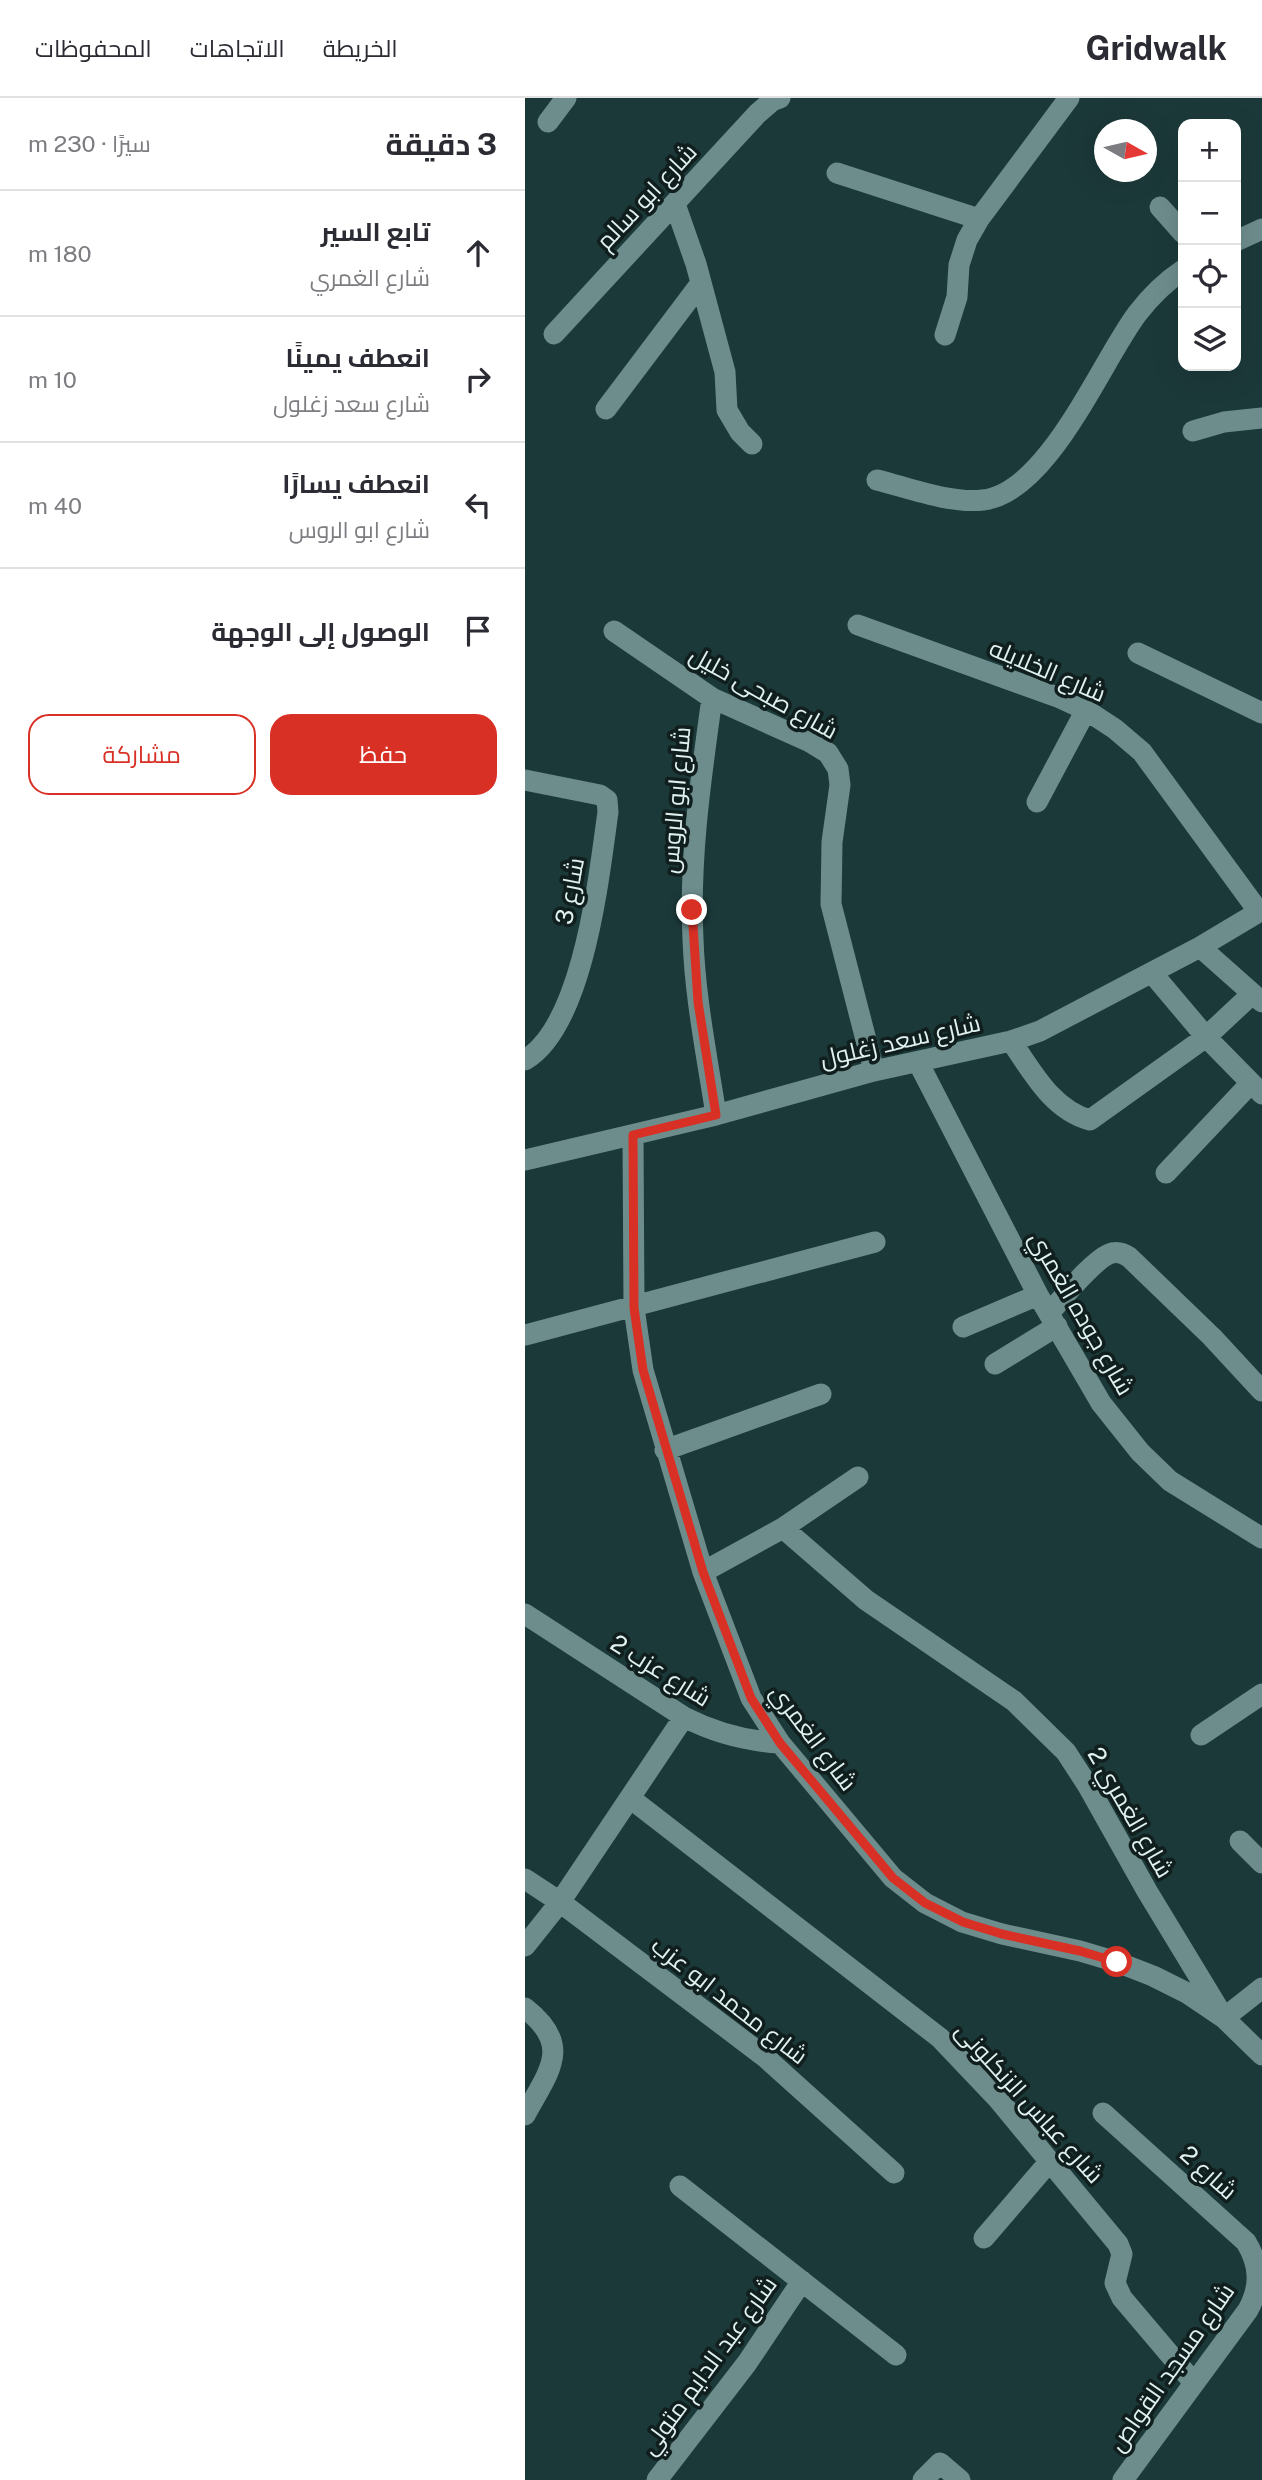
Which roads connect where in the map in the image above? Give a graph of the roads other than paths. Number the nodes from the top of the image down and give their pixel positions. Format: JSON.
{"nodes":[{"id":1,"x":566,"y":98,"type":"edge"},
{"id":2,"x":780,"y":98,"type":"edge"},
{"id":3,"x":1069,"y":98,"type":"edge"},
{"id":4,"x":548,"y":122,"type":"dead end"},
{"id":5,"x":838,"y":173,"type":"dead end"},
{"id":6,"x":674,"y":204,"type":"junction"},
{"id":7,"x":1160,"y":207,"type":"dead end"},
{"id":8,"x":979,"y":219,"type":"junction"},
{"id":9,"x":1178,"y":227,"type":"edge"},
{"id":10,"x":1262,"y":229,"type":"edge"},
{"id":11,"x":1241,"y":239,"type":"edge"},
{"id":12,"x":1178,"y":274,"type":"edge"},
{"id":13,"x":701,"y":282,"type":"junction"},
{"id":14,"x":554,"y":334,"type":"dead end"},
{"id":15,"x":945,"y":335,"type":"dead end"},
{"id":16,"x":606,"y":409,"type":"dead end"},
{"id":17,"x":1262,"y":418,"type":"edge"},
{"id":18,"x":1193,"y":431,"type":"dead end"},
{"id":19,"x":752,"y":444,"type":"dead end"},
{"id":20,"x":877,"y":480,"type":"dead end"},
{"id":21,"x":858,"y":625,"type":"dead end"},
{"id":22,"x":614,"y":631,"type":"dead end"},
{"id":23,"x":1137,"y":653,"type":"dead end"},
{"id":24,"x":712,"y":698,"type":"junction"},
{"id":25,"x":1086,"y":710,"type":"junction"},
{"id":26,"x":1262,"y":713,"type":"edge"},
{"id":27,"x":525,"y":780,"type":"edge"},
{"id":28,"x":1037,"y":802,"type":"dead end"},
{"id":29,"x":1260,"y":911,"type":"edge"},
{"id":30,"x":1200,"y":947,"type":"junction"},
{"id":31,"x":1152,"y":973,"type":"junction"},
{"id":32,"x":1257,"y":998,"type":"edge"},
{"id":33,"x":1206,"y":1037,"type":"junction"},
{"id":34,"x":1011,"y":1041,"type":"junction"},
{"id":35,"x":525,"y":1059,"type":"edge"},
{"id":36,"x":918,"y":1062,"type":"junction"},
{"id":37,"x":874,"y":1072,"type":"junction"},
{"id":38,"x":1256,"y":1089,"type":"edge"},
{"id":39,"x":716,"y":1115,"type":"junction"},
{"id":40,"x":633,"y":1135,"type":"junction"},
{"id":41,"x":525,"y":1160,"type":"edge"},
{"id":42,"x":1166,"y":1173,"type":"dead end"},
{"id":43,"x":875,"y":1242,"type":"dead end"},
{"id":44,"x":634,"y":1308,"type":"junction"},
{"id":45,"x":1048,"y":1311,"type":"junction"},
{"id":46,"x":963,"y":1327,"type":"dead end"},
{"id":47,"x":525,"y":1335,"type":"edge"},
{"id":48,"x":995,"y":1364,"type":"dead end"},
{"id":49,"x":1262,"y":1391,"type":"edge"},
{"id":50,"x":821,"y":1394,"type":"dead end"},
{"id":51,"x":665,"y":1450,"type":"junction"},
{"id":52,"x":858,"y":1477,"type":"dead end"},
{"id":53,"x":783,"y":1528,"type":"junction"},
{"id":54,"x":1262,"y":1538,"type":"edge"},
{"id":55,"x":703,"y":1572,"type":"junction"},
{"id":56,"x":525,"y":1614,"type":"edge"},
{"id":57,"x":1262,"y":1694,"type":"edge"},
{"id":58,"x":684,"y":1717,"type":"junction"},
{"id":59,"x":1201,"y":1735,"type":"dead end"},
{"id":60,"x":780,"y":1743,"type":"junction"},
{"id":61,"x":630,"y":1798,"type":"junction"},
{"id":62,"x":1240,"y":1841,"type":"dead end"},
{"id":63,"x":1262,"y":1863,"type":"edge"},
{"id":64,"x":525,"y":1879,"type":"edge"},
{"id":65,"x":560,"y":1902,"type":"junction"},
{"id":66,"x":525,"y":1946,"type":"edge"},
{"id":67,"x":1262,"y":1988,"type":"edge"},
{"id":68,"x":533,"y":2014,"type":"edge"},
{"id":69,"x":1224,"y":2018,"type":"junction"},
{"id":70,"x":1262,"y":2054,"type":"edge"},
{"id":71,"x":1103,"y":2113,"type":"dead end"},
{"id":72,"x":525,"y":2115,"type":"edge"},
{"id":73,"x":1050,"y":2161,"type":"junction"},
{"id":74,"x":894,"y":2172,"type":"dead end"},
{"id":75,"x":680,"y":2186,"type":"dead end"},
{"id":76,"x":984,"y":2238,"type":"dead end"},
{"id":77,"x":802,"y":2281,"type":"junction"},
{"id":78,"x":1260,"y":2285,"type":"edge"},
{"id":79,"x":896,"y":2355,"type":"dead end"},
{"id":80,"x":1194,"y":2383,"type":"junction"},
{"id":81,"x":657,"y":2480,"type":"edge"},
{"id":82,"x":923,"y":2480,"type":"edge"},
{"id":83,"x":960,"y":2480,"type":"edge"},
{"id":84,"x":1123,"y":2480,"type":"edge"}],
"edges":[{"from":1,"to":4,"type":"street"},
{"from":2,"to":6,"type":"street","name":"شارع ابو سالم"},
{"from":3,"to":8,"type":"street"},
{"from":5,"to":8,"type":"street"},
{"from":6,"to":13,"type":"street"},
{"from":6,"to":14,"type":"street","name":"شارع ابو سالم"},
{"from":7,"to":9,"type":"street"},
{"from":8,"to":15,"type":"street"},
{"from":10,"to":11,"type":"street"},
{"from":12,"to":20,"type":"street"},
{"from":13,"to":16,"type":"street"},
{"from":13,"to":19,"type":"street"},
{"from":17,"to":18,"type":"street"},
{"from":21,"to":25,"type":"street","name":"شارع الخلايله"},
{"from":22,"to":24,"type":"street","name":"شارع صبحى خليل"},
{"from":23,"to":26,"type":"street"},
{"from":24,"to":37,"type":"street","name":"شارع صبحى خليل"},
{"from":24,"to":39,"type":"street","name":"شارع ابو الروس"},
{"from":25,"to":28,"type":"street"},
{"from":25,"to":29,"type":"street","name":"شارع الخلايله"},
{"from":27,"to":35,"type":"street","name":"شارع 3"},
{"from":29,"to":30,"type":"street","name":"شارع سعد زغلول"},
{"from":30,"to":31,"type":"street","name":"شارع سعد زغلول"},
{"from":30,"to":32,"type":"street"},
{"from":31,"to":33,"type":"street"},
{"from":31,"to":34,"type":"street","name":"شارع سعد زغلول"},
{"from":32,"to":33,"type":"street"},
{"from":33,"to":34,"type":"street"},
{"from":33,"to":38,"type":"street"},
{"from":34,"to":36,"type":"street","name":"شارع سعد زغلول"},
{"from":36,"to":37,"type":"street","name":"شارع سعد زغلول"},
{"from":36,"to":45,"type":"street","name":"شارع جوده الغمري"},
{"from":37,"to":39,"type":"street","name":"شارع سعد زغلول"},
{"from":38,"to":42,"type":"street"},
{"from":39,"to":40,"type":"street","name":"شارع سعد زغلول"},
{"from":40,"to":41,"type":"street","name":"شارع سعد زغلول"},
{"from":40,"to":44,"type":"street","name":"شارع الغمري"},
{"from":43,"to":44,"type":"street"},
{"from":44,"to":47,"type":"street"},
{"from":44,"to":51,"type":"street","name":"شارع الغمري"},
{"from":45,"to":46,"type":"street"},
{"from":45,"to":48,"type":"street"},
{"from":45,"to":49,"type":"street"},
{"from":45,"to":54,"type":"street","name":"شارع جوده الغمري"},
{"from":50,"to":51,"type":"street"},
{"from":51,"to":55,"type":"street","name":"شارع الغمري"},
{"from":52,"to":53,"type":"street"},
{"from":53,"to":55,"type":"street"},
{"from":53,"to":69,"type":"street","name":"شارع الغمري 2"},
{"from":55,"to":60,"type":"street","name":"شارع الغمري"},
{"from":56,"to":58,"type":"street","name":"شارع عزب 2"},
{"from":57,"to":59,"type":"street"},
{"from":58,"to":60,"type":"street","name":"شارع عزب 2"},
{"from":58,"to":61,"type":"street"},
{"from":60,"to":69,"type":"street","name":"شارع الغمري"},
{"from":61,"to":65,"type":"street"},
{"from":61,"to":73,"type":"street","name":"شارع عباس الزنكلونى"},
{"from":62,"to":63,"type":"street"},
{"from":64,"to":65,"type":"street","name":"شارع محمد ابو عزب"},
{"from":65,"to":66,"type":"street"},
{"from":65,"to":74,"type":"street","name":"شارع محمد ابو عزب"},
{"from":67,"to":69,"type":"street"},
{"from":68,"to":72,"type":"street"},
{"from":69,"to":70,"type":"street","name":"شارع الغمري 2"},
{"from":71,"to":78,"type":"street","name":"شارع 2"},
{"from":73,"to":76,"type":"street"},
{"from":73,"to":80,"type":"street","name":"شارع عباس الزنكلونى"},
{"from":75,"to":77,"type":"street"},
{"from":77,"to":79,"type":"street"},
{"from":77,"to":81,"type":"street","name":"شارع عبد الدايم متولي"},
{"from":78,"to":80,"type":"street","name":"شارع مسجد القواص"},
{"from":80,"to":84,"type":"street","name":"شارع مسجد القواص"},
{"from":82,"to":83,"type":"street"}]}
